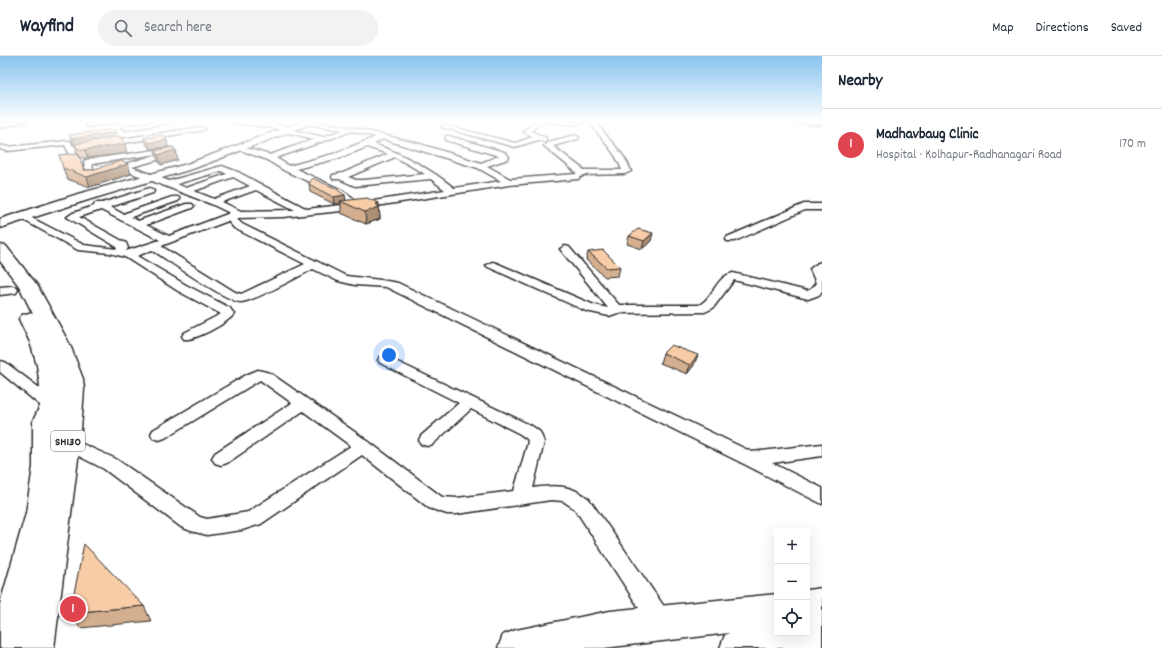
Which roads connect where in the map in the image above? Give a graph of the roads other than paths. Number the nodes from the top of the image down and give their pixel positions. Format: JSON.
{"nodes":[{"id":1,"x":71,"y":149,"type":"edge"},
{"id":2,"x":136,"y":149,"type":"edge"},
{"id":3,"x":237,"y":149,"type":"edge"},
{"id":4,"x":241,"y":149,"type":"edge"},
{"id":5,"x":298,"y":149,"type":"edge"},
{"id":6,"x":310,"y":149,"type":"edge"},
{"id":7,"x":355,"y":149,"type":"edge"},
{"id":8,"x":380,"y":149,"type":"edge"},
{"id":9,"x":425,"y":149,"type":"edge"},
{"id":10,"x":481,"y":149,"type":"edge"},
{"id":11,"x":551,"y":149,"type":"edge"},
{"id":12,"x":614,"y":149,"type":"edge"},
{"id":13,"x":139,"y":154,"type":"junction"},
{"id":14,"x":396,"y":154,"type":"junction"},
{"id":15,"x":336,"y":156,"type":"junction"},
{"id":16,"x":270,"y":158,"type":"junction"},
{"id":17,"x":88,"y":162,"type":"junction"},
{"id":18,"x":481,"y":166,"type":"junction"},
{"id":19,"x":124,"y":167,"type":"junction"},
{"id":20,"x":288,"y":169,"type":"junction"},
{"id":21,"x":582,"y":173,"type":"junction"},
{"id":22,"x":238,"y":176,"type":"junction"},
{"id":23,"x":340,"y":176,"type":"junction"},
{"id":24,"x":434,"y":176,"type":"junction"},
{"id":25,"x":149,"y":177,"type":"junction"},
{"id":26,"x":313,"y":179,"type":"junction"},
{"id":27,"x":509,"y":182,"type":"junction"},
{"id":28,"x":169,"y":184,"type":"junction"},
{"id":29,"x":258,"y":186,"type":"junction"},
{"id":30,"x":150,"y":191,"type":"dead end"},
{"id":31,"x":186,"y":191,"type":"junction"},
{"id":32,"x":453,"y":192,"type":"junction"},
{"id":33,"x":160,"y":196,"type":"dead end"},
{"id":34,"x":200,"y":196,"type":"junction"},
{"id":35,"x":84,"y":197,"type":"junction"},
{"id":36,"x":175,"y":199,"type":"dead end"},
{"id":37,"x":272,"y":199,"type":"dead end"},
{"id":38,"x":214,"y":202,"type":"junction"},
{"id":39,"x":189,"y":206,"type":"dead end"},
{"id":40,"x":359,"y":206,"type":"junction"},
{"id":41,"x":102,"y":207,"type":"junction"},
{"id":42,"x":822,"y":207,"type":"edge"},
{"id":43,"x":304,"y":211,"type":"junction"},
{"id":44,"x":113,"y":212,"type":"junction"},
{"id":45,"x":276,"y":214,"type":"junction"},
{"id":46,"x":235,"y":215,"type":"junction"},
{"id":47,"x":23,"y":217,"type":"junction"},
{"id":48,"x":123,"y":217,"type":"junction"},
{"id":49,"x":0,"y":224,"type":"edge"},
{"id":50,"x":137,"y":225,"type":"junction"},
{"id":51,"x":731,"y":239,"type":"dead end"},
{"id":52,"x":169,"y":240,"type":"junction"},
{"id":53,"x":153,"y":246,"type":"junction"},
{"id":54,"x":565,"y":249,"type":"dead end"},
{"id":55,"x":0,"y":250,"type":"edge"},
{"id":56,"x":124,"y":254,"type":"junction"},
{"id":57,"x":314,"y":264,"type":"junction"},
{"id":58,"x":822,"y":265,"type":"edge"},
{"id":59,"x":492,"y":266,"type":"dead end"},
{"id":60,"x":4,"y":283,"type":"edge"},
{"id":61,"x":822,"y":283,"type":"edge"},
{"id":62,"x":616,"y":309,"type":"junction"},
{"id":63,"x":189,"y":336,"type":"dead end"},
{"id":64,"x":385,"y":360,"type":"dead end"},
{"id":65,"x":0,"y":366,"type":"edge"},
{"id":66,"x":304,"y":403,"type":"junction"},
{"id":67,"x":469,"y":403,"type":"junction"},
{"id":68,"x":52,"y":406,"type":"junction"},
{"id":69,"x":159,"y":434,"type":"dead end"},
{"id":70,"x":427,"y":440,"type":"dead end"},
{"id":71,"x":67,"y":443,"type":"junction"},
{"id":72,"x":363,"y":446,"type":"junction"},
{"id":73,"x":822,"y":450,"type":"edge"},
{"id":74,"x":221,"y":458,"type":"dead end"},
{"id":75,"x":750,"y":459,"type":"junction"},
{"id":76,"x":822,"y":497,"type":"edge"},
{"id":77,"x":521,"y":498,"type":"junction"},
{"id":78,"x":822,"y":605,"type":"edge"},
{"id":79,"x":810,"y":607,"type":"edge"},
{"id":80,"x":774,"y":611,"type":"edge"},
{"id":81,"x":662,"y":623,"type":"junction"},
{"id":82,"x":822,"y":638,"type":"edge"},
{"id":83,"x":6,"y":648,"type":"edge"},
{"id":84,"x":36,"y":648,"type":"edge"},
{"id":85,"x":516,"y":648,"type":"edge"},
{"id":86,"x":738,"y":648,"type":"edge"}],
"edges":[{"from":1,"to":17,"type":"street"},
{"from":2,"to":13,"type":"street"},
{"from":3,"to":25,"type":"street"},
{"from":4,"to":16,"type":"street"},
{"from":5,"to":16,"type":"street"},
{"from":6,"to":15,"type":"street"},
{"from":7,"to":15,"type":"street"},
{"from":8,"to":14,"type":"street"},
{"from":9,"to":18,"type":"street"},
{"from":10,"to":18,"type":"street"},
{"from":11,"to":21,"type":"street"},
{"from":12,"to":21,"type":"street"},
{"from":13,"to":17,"type":"street"},
{"from":13,"to":19,"type":"street"},
{"from":14,"to":23,"type":"street"},
{"from":14,"to":24,"type":"street"},
{"from":15,"to":20,"type":"street"},
{"from":16,"to":20,"type":"street"},
{"from":17,"to":19,"type":"street"},
{"from":18,"to":27,"type":"street"},
{"from":19,"to":25,"type":"street"},
{"from":20,"to":26,"type":"street"},
{"from":21,"to":27,"type":"street"},
{"from":22,"to":28,"type":"street"},
{"from":22,"to":29,"type":"street"},
{"from":22,"to":31,"type":"street"},
{"from":22,"to":34,"type":"street"},
{"from":23,"to":24,"type":"street"},
{"from":23,"to":26,"type":"street"},
{"from":24,"to":32,"type":"street"},
{"from":25,"to":28,"type":"street"},
{"from":25,"to":35,"type":"street"},
{"from":26,"to":40,"type":"street"},
{"from":27,"to":32,"type":"street"},
{"from":28,"to":31,"type":"street"},
{"from":29,"to":38,"type":"street"},
{"from":29,"to":43,"type":"street"},
{"from":30,"to":41,"type":"street"},
{"from":31,"to":34,"type":"street"},
{"from":32,"to":40,"type":"street"},
{"from":33,"to":44,"type":"street"},
{"from":34,"to":38,"type":"street"},
{"from":35,"to":41,"type":"street"},
{"from":35,"to":47,"type":"street"},
{"from":36,"to":48,"type":"street"},
{"from":37,"to":45,"type":"street"},
{"from":38,"to":46,"type":"street"},
{"from":39,"to":50,"type":"street"},
{"from":40,"to":43,"type":"street"},
{"from":41,"to":44,"type":"street"},
{"from":41,"to":56,"type":"street"},
{"from":42,"to":51,"type":"street"},
{"from":43,"to":45,"type":"street"},
{"from":44,"to":48,"type":"street"},
{"from":45,"to":46,"type":"street"},
{"from":46,"to":52,"type":"street"},
{"from":46,"to":57,"type":"street"},
{"from":47,"to":49,"type":"street"},
{"from":47,"to":56,"type":"street"},
{"from":48,"to":50,"type":"street"},
{"from":50,"to":52,"type":"street"},
{"from":52,"to":53,"type":"street"},
{"from":53,"to":56,"type":"street"},
{"from":53,"to":57,"type":"street"},
{"from":54,"to":62,"type":"street"},
{"from":55,"to":71,"type":"main road","number":"SH130"},
{"from":56,"to":63,"type":"street"},
{"from":57,"to":75,"type":"street"},
{"from":58,"to":61,"type":"street"},
{"from":59,"to":62,"type":"street"},
{"from":60,"to":68,"type":"main road"},
{"from":61,"to":62,"type":"street"},
{"from":64,"to":67,"type":"street"},
{"from":65,"to":68,"type":"street"},
{"from":66,"to":69,"type":"street"},
{"from":66,"to":72,"type":"street"},
{"from":66,"to":74,"type":"street"},
{"from":67,"to":70,"type":"street"},
{"from":67,"to":77,"type":"street"},
{"from":68,"to":83,"type":"main road"},
{"from":71,"to":72,"type":"street"},
{"from":71,"to":84,"type":"main road","number":"SH130"},
{"from":72,"to":77,"type":"street"},
{"from":73,"to":75,"type":"street"},
{"from":75,"to":76,"type":"street"},
{"from":77,"to":81,"type":"street"},
{"from":78,"to":79,"type":"main road"},
{"from":80,"to":81,"type":"main road"},
{"from":81,"to":85,"type":"main road"},
{"from":82,"to":86,"type":"main road"}]}
